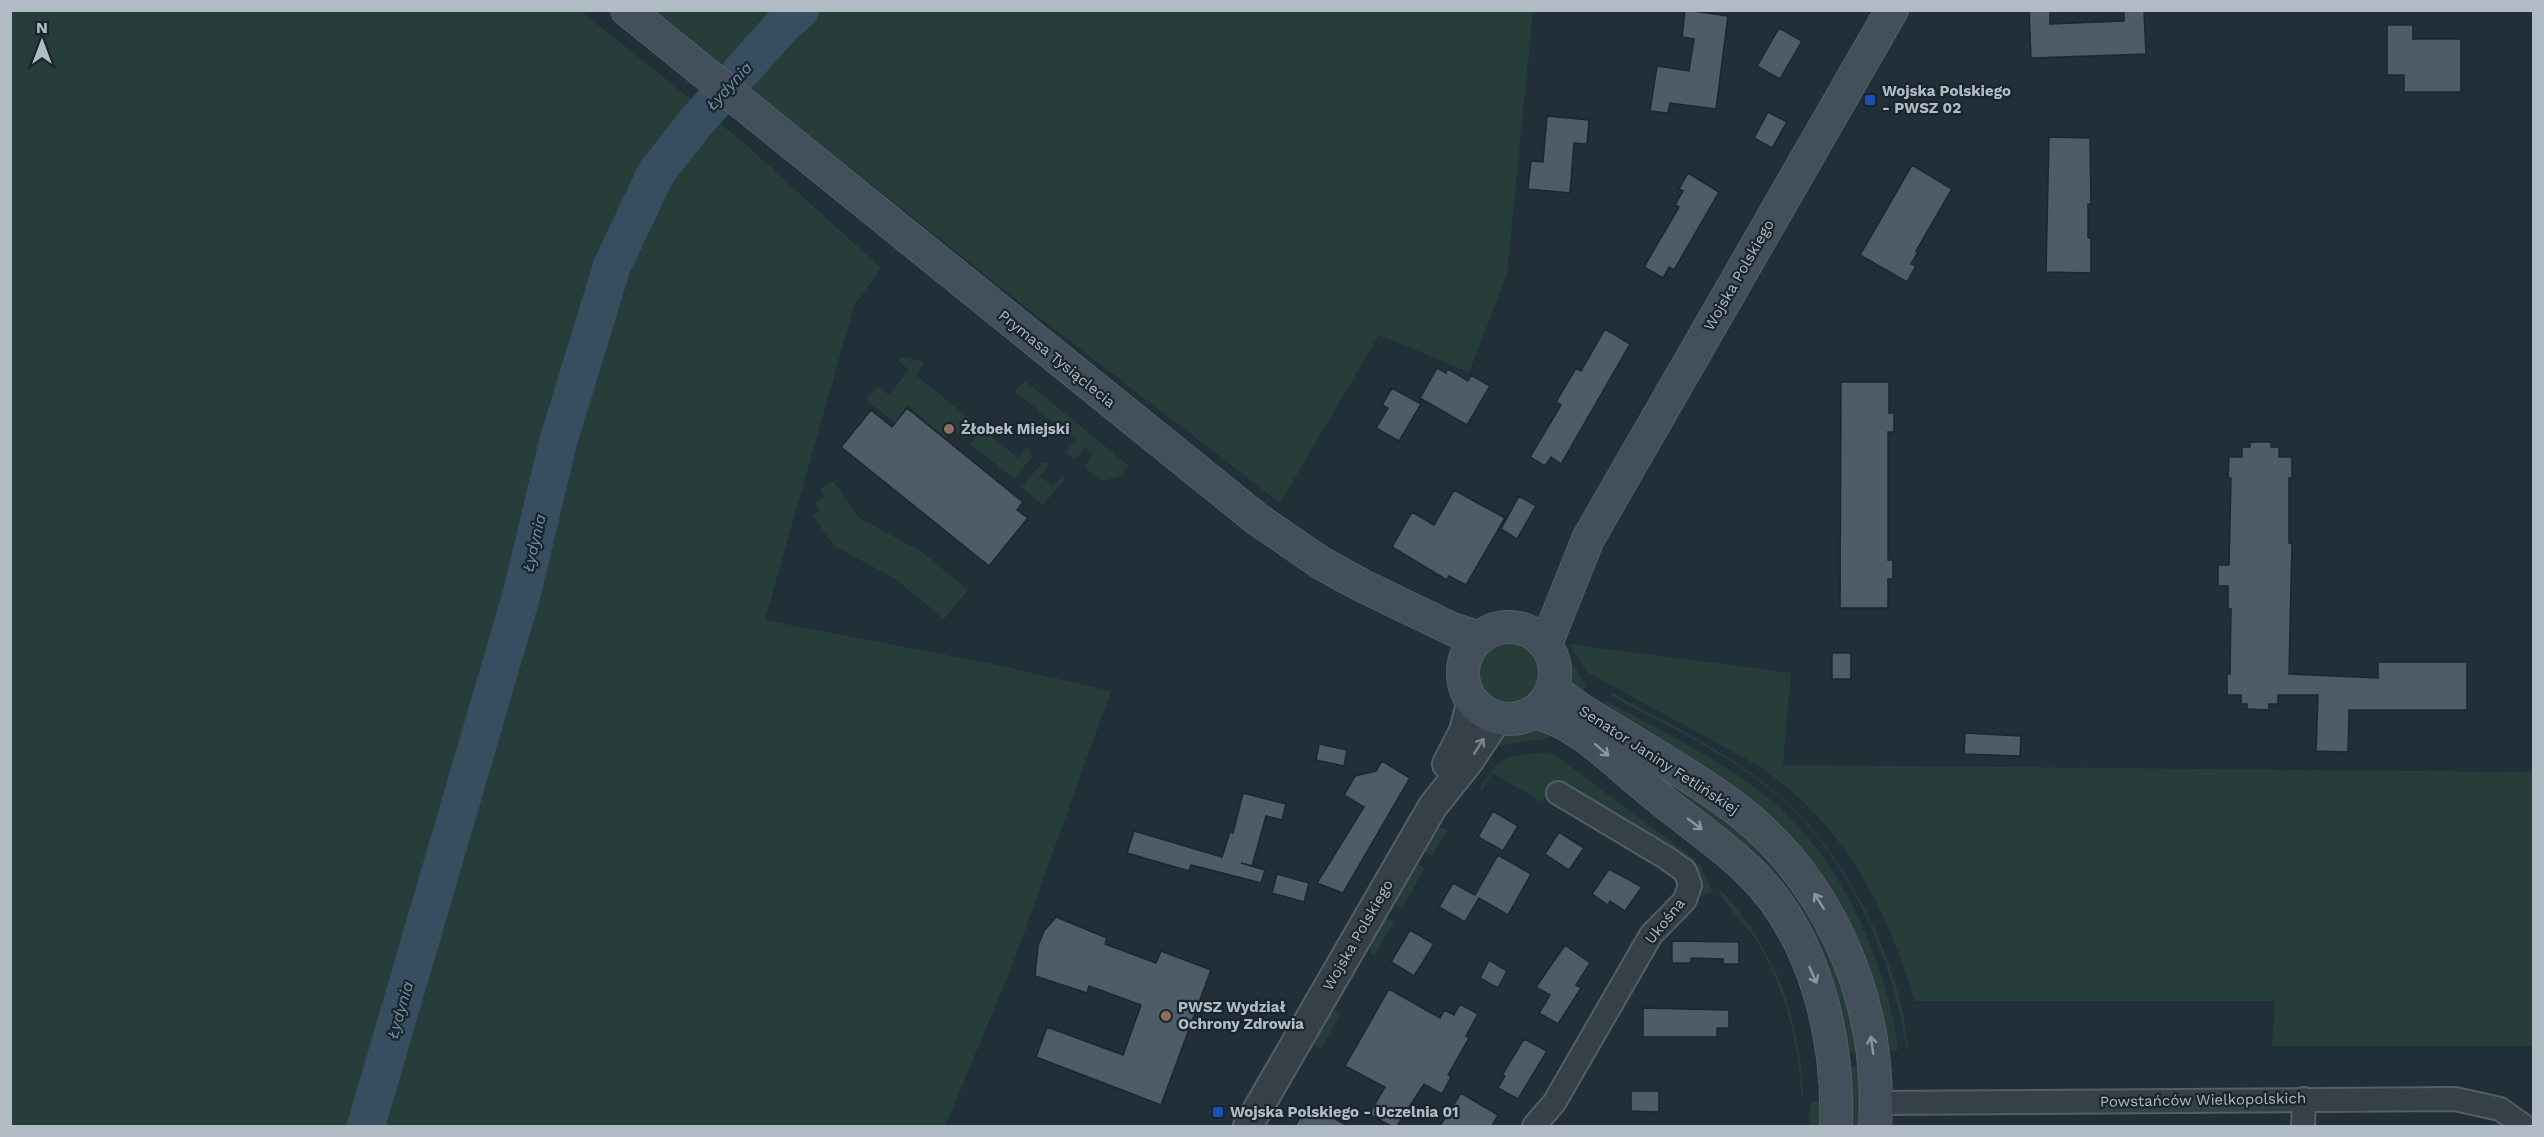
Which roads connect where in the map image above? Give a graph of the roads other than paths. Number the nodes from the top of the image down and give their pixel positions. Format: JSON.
{"nodes":[{"id":1,"x":627,"y":10,"type":"edge"},
{"id":2,"x":1892,"y":10,"type":"edge"},
{"id":3,"x":1361,"y":585,"type":"junction"},
{"id":4,"x":1533,"y":636,"type":"junction"},
{"id":5,"x":1480,"y":638,"type":"junction"},
{"id":6,"x":1464,"y":669,"type":"junction"},
{"id":7,"x":1472,"y":700,"type":"junction"},
{"id":8,"x":1543,"y":700,"type":"junction"},
{"id":9,"x":1498,"y":717,"type":"junction"},
{"id":10,"x":1558,"y":793,"type":"dead end"},
{"id":11,"x":1433,"y":806,"type":"junction"},
{"id":12,"x":2304,"y":1099,"type":"junction"},
{"id":13,"x":1875,"y":1115,"type":"edge"},
{"id":14,"x":1248,"y":1126,"type":"edge"},
{"id":15,"x":1534,"y":1126,"type":"edge"},
{"id":16,"x":1836,"y":1126,"type":"edge"},
{"id":17,"x":2303,"y":1126,"type":"edge"},
{"id":18,"x":2524,"y":1126,"type":"edge"}],
"edges":[{"from":1,"to":3,"type":"main road","name":"Prymasa Tysiąclecia"},
{"from":2,"to":4,"type":"main road","name":"Wojska Polskiego"},
{"from":3,"to":5,"type":"main road","name":"Prymasa Tysiąclecia"},
{"from":3,"to":6,"type":"main road","name":"Prymasa Tysiąclecia"},
{"from":4,"to":5,"type":"main road"},
{"from":4,"to":8,"type":"main road"},
{"from":5,"to":6,"type":"main road"},
{"from":6,"to":7,"type":"main road"},
{"from":7,"to":9,"type":"main road"},
{"from":7,"to":11,"type":"street","name":"Wojska Polskiego"},
{"from":8,"to":9,"type":"main road"},
{"from":13,"to":8,"type":"main road","name":"Senator Janiny Fetlińskiej","one_way":true},
{"from":8,"to":16,"type":"main road","name":"Senator Janiny Fetlińskiej","one_way":true},
{"from":11,"to":9,"type":"street","name":"Wojska Polskiego","one_way":true},
{"from":10,"to":15,"type":"street","name":"Ukośna"},
{"from":11,"to":14,"type":"street","name":"Wojska Polskiego"},
{"from":12,"to":13,"type":"street","name":"Powstańców Wielkopolskich"},
{"from":12,"to":17,"type":"street"},
{"from":12,"to":18,"type":"street","name":"Powstańców Wielkopolskich"}]}
